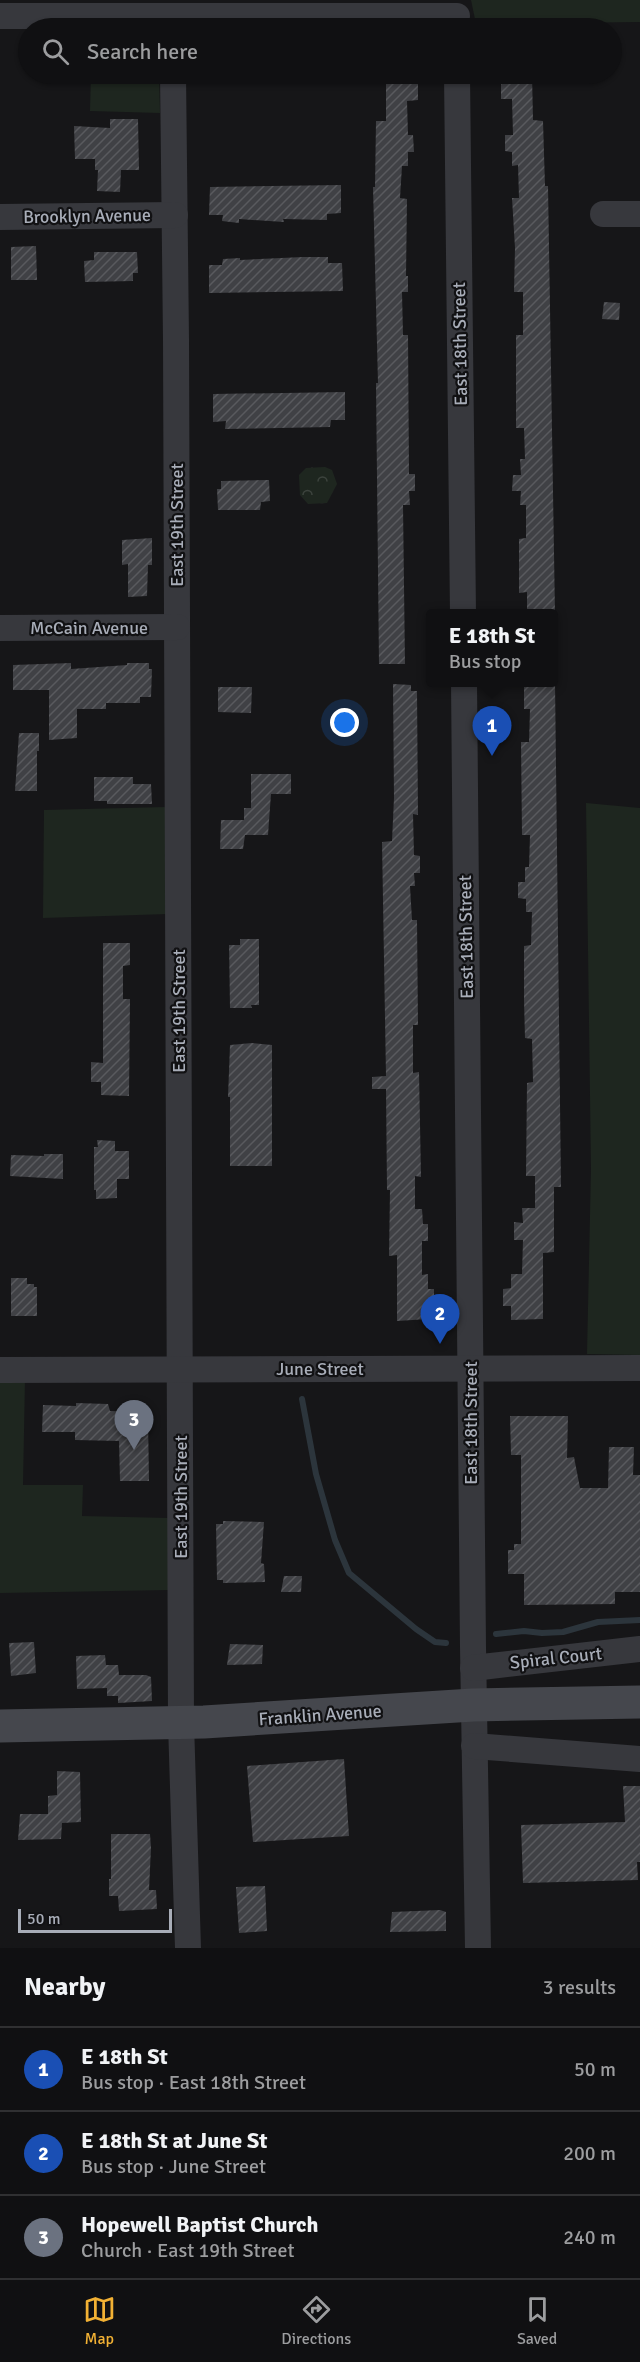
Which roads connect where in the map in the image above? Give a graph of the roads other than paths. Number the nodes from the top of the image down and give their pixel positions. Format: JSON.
{"nodes":[{"id":1,"x":457,"y":15,"type":"edge"},
{"id":2,"x":0,"y":16,"type":"edge"},
{"id":3,"x":57,"y":18,"type":"edge"},
{"id":4,"x":335,"y":18,"type":"edge"},
{"id":5,"x":173,"y":84,"type":"edge"},
{"id":6,"x":457,"y":84,"type":"edge"},
{"id":7,"x":603,"y":214,"type":"dead end"},
{"id":8,"x":640,"y":214,"type":"edge"},
{"id":9,"x":175,"y":215,"type":"junction"},
{"id":10,"x":0,"y":217,"type":"edge"},
{"id":11,"x":463,"y":609,"type":"edge"},
{"id":12,"x":177,"y":627,"type":"junction"},
{"id":13,"x":0,"y":628,"type":"edge"},
{"id":14,"x":464,"y":687,"type":"edge"},
{"id":15,"x":640,"y":1368,"type":"edge"},
{"id":16,"x":471,"y":1369,"type":"junction"},
{"id":17,"x":0,"y":1370,"type":"edge"},
{"id":18,"x":180,"y":1370,"type":"junction"},
{"id":19,"x":640,"y":1649,"type":"edge"},
{"id":20,"x":473,"y":1668,"type":"junction"},
{"id":21,"x":640,"y":1702,"type":"edge"},
{"id":22,"x":473,"y":1705,"type":"junction"},
{"id":23,"x":181,"y":1723,"type":"junction"},
{"id":24,"x":0,"y":1726,"type":"edge"},
{"id":25,"x":474,"y":1746,"type":"junction"},
{"id":26,"x":640,"y":1759,"type":"edge"},
{"id":27,"x":188,"y":1948,"type":"edge"},
{"id":28,"x":478,"y":1948,"type":"edge"}],
"edges":[{"from":1,"to":4,"type":"street"},
{"from":2,"to":3,"type":"street"},
{"from":5,"to":9,"type":"street","name":"East 19th Street"},
{"from":6,"to":11,"type":"street","name":"East 18th Street"},
{"from":7,"to":8,"type":"street"},
{"from":9,"to":10,"type":"street","name":"Brooklyn Avenue"},
{"from":9,"to":12,"type":"street","name":"East 19th Street"},
{"from":12,"to":13,"type":"street","name":"McCain Avenue"},
{"from":12,"to":18,"type":"street","name":"East 19th Street"},
{"from":14,"to":16,"type":"street","name":"East 18th Street"},
{"from":15,"to":16,"type":"street","name":"June Street"},
{"from":16,"to":18,"type":"street","name":"June Street"},
{"from":16,"to":20,"type":"street","name":"East 18th Street"},
{"from":17,"to":18,"type":"street","name":"June Street"},
{"from":18,"to":23,"type":"street","name":"East 19th Street"},
{"from":19,"to":20,"type":"street","name":"Spiral Court"},
{"from":20,"to":22,"type":"street","name":"East 18th Street"},
{"from":21,"to":22,"type":"street","name":"Franklin Avenue"},
{"from":22,"to":23,"type":"street","name":"Franklin Avenue"},
{"from":22,"to":25,"type":"street","name":"East 18th Street"},
{"from":23,"to":24,"type":"street","name":"Franklin Avenue"},
{"from":23,"to":27,"type":"street","name":"East 19th Street"},
{"from":25,"to":26,"type":"street"},
{"from":25,"to":28,"type":"street","name":"East 18th Street"}]}
